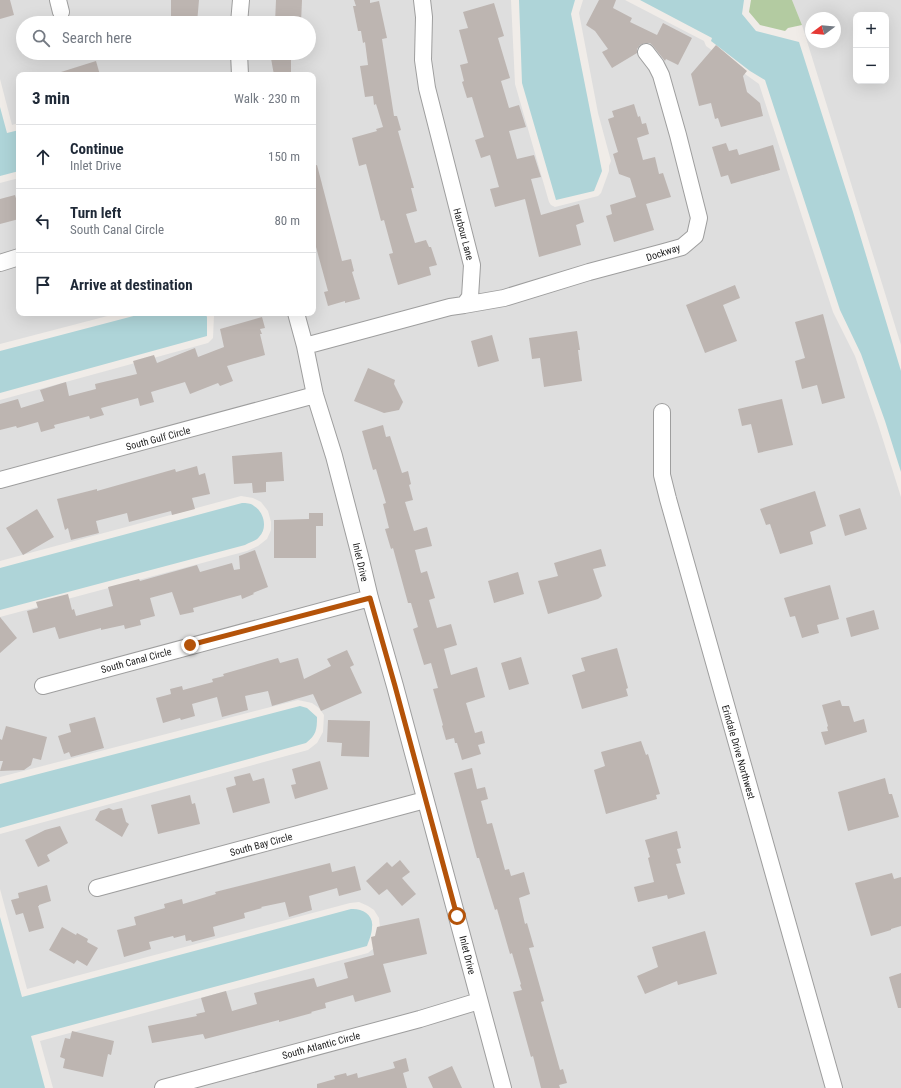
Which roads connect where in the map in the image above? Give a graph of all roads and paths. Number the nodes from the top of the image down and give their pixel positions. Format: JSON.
{"nodes":[{"id":1,"x":241,"y":0,"type":"edge"},
{"id":2,"x":422,"y":0,"type":"edge"},
{"id":3,"x":240,"y":16,"type":"edge"},
{"id":4,"x":646,"y":52,"type":"dead end"},
{"id":5,"x":239,"y":60,"type":"edge"},
{"id":6,"x":240,"y":72,"type":"edge"},
{"id":7,"x":16,"y":258,"type":"edge"},
{"id":8,"x":0,"y":263,"type":"edge"},
{"id":9,"x":464,"y":305,"type":"junction"},
{"id":10,"x":297,"y":316,"type":"edge"},
{"id":11,"x":305,"y":346,"type":"junction"},
{"id":12,"x":315,"y":395,"type":"junction"},
{"id":13,"x":662,"y":412,"type":"dead end"},
{"id":14,"x":0,"y":480,"type":"edge"},
{"id":15,"x":370,"y":598,"type":"junction"},
{"id":16,"x":43,"y":686,"type":"dead end"},
{"id":17,"x":425,"y":800,"type":"junction"},
{"id":18,"x":97,"y":888,"type":"dead end"},
{"id":19,"x":479,"y":1001,"type":"junction"},
{"id":20,"x":163,"y":1088,"type":"edge"},
{"id":21,"x":503,"y":1088,"type":"edge"},
{"id":22,"x":834,"y":1088,"type":"edge"}],
"edges":[{"from":1,"to":3,"type":"street"},
{"from":2,"to":9,"type":"street","name":"Harbour Lane"},
{"from":4,"to":9,"type":"street","name":"Dockway"},
{"from":5,"to":6,"type":"street"},
{"from":7,"to":8,"type":"street"},
{"from":9,"to":11,"type":"street"},
{"from":10,"to":11,"type":"street","name":"Inlet Drive"},
{"from":11,"to":12,"type":"street","name":"Inlet Drive"},
{"from":12,"to":14,"type":"street","name":"South Gulf Circle"},
{"from":12,"to":15,"type":"street","name":"Inlet Drive"},
{"from":13,"to":22,"type":"street","name":"Erindale Drive Northwest"},
{"from":15,"to":16,"type":"street","name":"South Canal Circle"},
{"from":15,"to":17,"type":"street","name":"Inlet Drive"},
{"from":17,"to":18,"type":"street","name":"South Bay Circle"},
{"from":17,"to":19,"type":"street","name":"Inlet Drive"},
{"from":19,"to":20,"type":"street","name":"South Atlantic Circle"},
{"from":19,"to":21,"type":"street","name":"Inlet Drive"}]}
